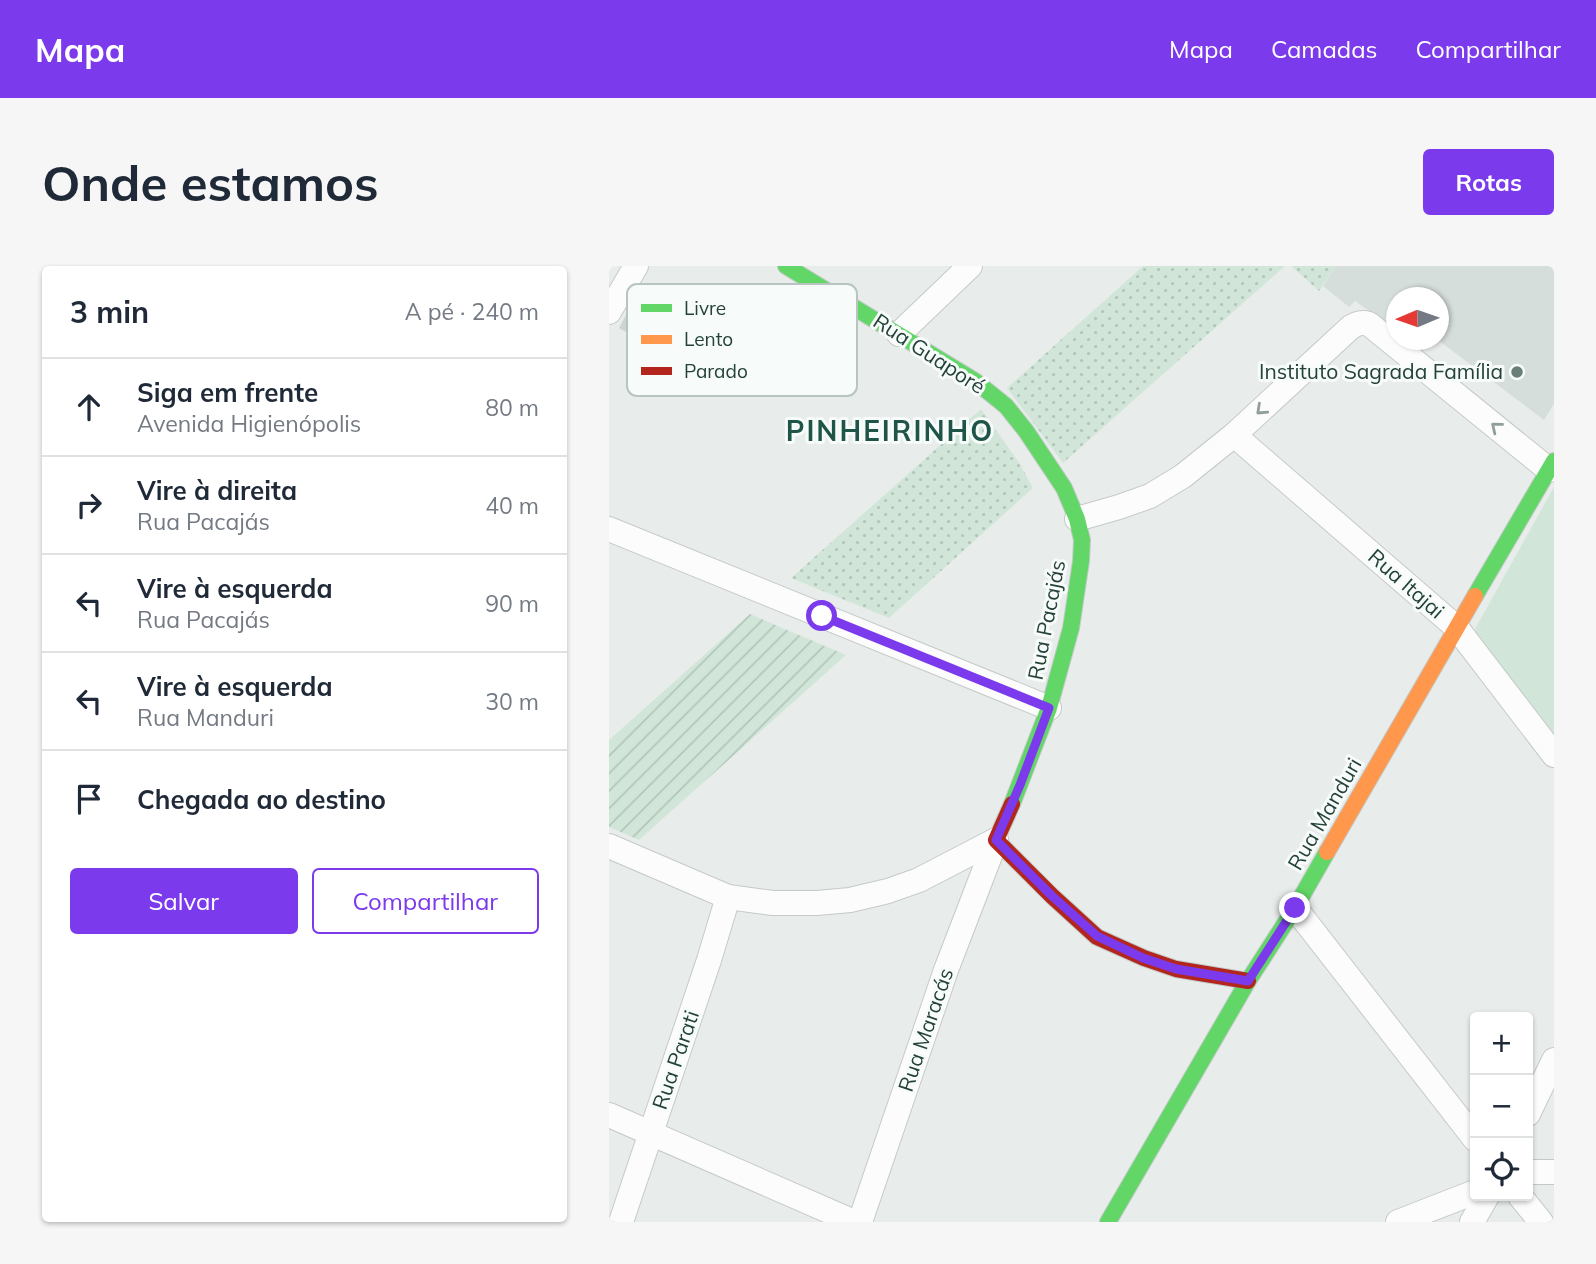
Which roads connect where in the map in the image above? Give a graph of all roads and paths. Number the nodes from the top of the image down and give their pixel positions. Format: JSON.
{"nodes":[{"id":1,"x":636,"y":266,"type":"edge"},
{"id":2,"x":786,"y":266,"type":"edge"},
{"id":3,"x":970,"y":266,"type":"edge"},
{"id":4,"x":816,"y":284,"type":"edge"},
{"id":5,"x":857,"y":309,"type":"edge"},
{"id":6,"x":609,"y":312,"type":"edge"},
{"id":7,"x":899,"y":334,"type":"junction"},
{"id":8,"x":1234,"y":435,"type":"junction"},
{"id":9,"x":1551,"y":465,"type":"edge"},
{"id":10,"x":1077,"y":519,"type":"junction"},
{"id":11,"x":609,"y":529,"type":"edge"},
{"id":12,"x":1456,"y":627,"type":"junction"},
{"id":13,"x":1049,"y":708,"type":"junction"},
{"id":14,"x":1554,"y":755,"type":"edge"},
{"id":15,"x":996,"y":840,"type":"junction"},
{"id":16,"x":609,"y":846,"type":"edge"},
{"id":17,"x":728,"y":897,"type":"junction"},
{"id":18,"x":1295,"y":908,"type":"junction"},
{"id":19,"x":1248,"y":981,"type":"junction"},
{"id":20,"x":1554,"y":1060,"type":"edge"},
{"id":21,"x":1533,"y":1104,"type":"edge"},
{"id":22,"x":609,"y":1115,"type":"edge"},
{"id":23,"x":651,"y":1134,"type":"junction"},
{"id":24,"x":1474,"y":1138,"type":"edge"},
{"id":25,"x":1533,"y":1172,"type":"edge"},
{"id":26,"x":1554,"y":1172,"type":"edge"},
{"id":27,"x":1470,"y":1194,"type":"edge"},
{"id":28,"x":1484,"y":1201,"type":"edge"},
{"id":29,"x":1524,"y":1201,"type":"edge"},
{"id":30,"x":621,"y":1222,"type":"edge"},
{"id":31,"x":854,"y":1222,"type":"edge"},
{"id":32,"x":860,"y":1222,"type":"edge"},
{"id":33,"x":1108,"y":1222,"type":"edge"},
{"id":34,"x":1398,"y":1222,"type":"edge"},
{"id":35,"x":1472,"y":1222,"type":"edge"},
{"id":36,"x":1541,"y":1222,"type":"edge"}],
"edges":[{"from":1,"to":6,"type":"street"},
{"from":2,"to":4,"type":"street","name":"Rua Guaporé"},
{"from":3,"to":7,"type":"street"},
{"from":5,"to":7,"type":"street","name":"Rua Guaporé"},
{"from":7,"to":10,"type":"street","name":"Rua Guaporé"},
{"from":9,"to":8,"type":"street","one_way":true},
{"from":8,"to":10,"type":"street"},
{"from":8,"to":12,"type":"street","name":"Rua Itajai"},
{"from":9,"to":12,"type":"street","name":"Rua Manduri"},
{"from":10,"to":13,"type":"street","name":"Rua Pacajás"},
{"from":11,"to":13,"type":"street"},
{"from":12,"to":14,"type":"street","name":"Rua Itajai"},
{"from":12,"to":18,"type":"street","name":"Rua Manduri"},
{"from":13,"to":15,"type":"street","name":"Rua Pacajás"},
{"from":15,"to":17,"type":"street"},
{"from":15,"to":19,"type":"street"},
{"from":15,"to":32,"type":"street","name":"Rua Maracás"},
{"from":16,"to":17,"type":"street"},
{"from":17,"to":23,"type":"street","name":"Rua Parati"},
{"from":18,"to":19,"type":"street","name":"Rua Manduri"},
{"from":18,"to":24,"type":"street"},
{"from":19,"to":33,"type":"street","name":"Rua Manduri"},
{"from":20,"to":21,"type":"street"},
{"from":22,"to":23,"type":"street"},
{"from":23,"to":30,"type":"street","name":"Rua Parati"},
{"from":23,"to":31,"type":"street"},
{"from":25,"to":26,"type":"street"},
{"from":27,"to":34,"type":"street"},
{"from":28,"to":35,"type":"street"},
{"from":29,"to":36,"type":"street"}]}
